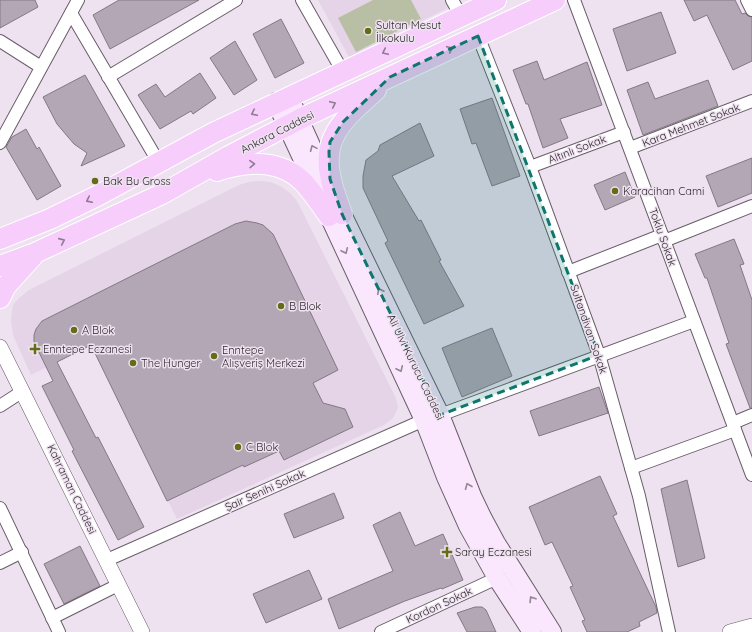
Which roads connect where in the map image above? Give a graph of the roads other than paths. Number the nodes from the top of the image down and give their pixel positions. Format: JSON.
{"nodes":[{"id":1,"x":78,"y":0,"type":"edge"},
{"id":2,"x":235,"y":0,"type":"edge"},
{"id":3,"x":302,"y":0,"type":"edge"},
{"id":4,"x":496,"y":0,"type":"edge"},
{"id":5,"x":555,"y":0,"type":"edge"},
{"id":6,"x":574,"y":0,"type":"edge"},
{"id":7,"x":747,"y":0,"type":"edge"},
{"id":8,"x":456,"y":8,"type":"edge"},
{"id":9,"x":752,"y":10,"type":"edge"},
{"id":10,"x":71,"y":13,"type":"junction"},
{"id":11,"x":478,"y":36,"type":"junction"},
{"id":12,"x":0,"y":41,"type":"edge"},
{"id":13,"x":41,"y":68,"type":"junction"},
{"id":14,"x":343,"y":72,"type":"junction"},
{"id":15,"x":108,"y":77,"type":"junction"},
{"id":16,"x":390,"y":77,"type":"junction"},
{"id":17,"x":283,"y":100,"type":"junction"},
{"id":18,"x":752,"y":101,"type":"edge"},
{"id":19,"x":293,"y":122,"type":"junction"},
{"id":20,"x":624,"y":132,"type":"junction"},
{"id":21,"x":0,"y":143,"type":"edge"},
{"id":22,"x":630,"y":148,"type":"junction"},
{"id":23,"x":159,"y":163,"type":"junction"},
{"id":24,"x":530,"y":167,"type":"junction"},
{"id":25,"x":162,"y":194,"type":"junction"},
{"id":26,"x":752,"y":206,"type":"edge"},
{"id":27,"x":335,"y":215,"type":"junction"},
{"id":28,"x":10,"y":233,"type":"edge"},
{"id":29,"x":663,"y":238,"type":"junction"},
{"id":30,"x":0,"y":239,"type":"edge"},
{"id":31,"x":35,"y":253,"type":"junction"},
{"id":32,"x":0,"y":266,"type":"edge"},
{"id":33,"x":568,"y":272,"type":"junction"},
{"id":34,"x":0,"y":298,"type":"edge"},
{"id":35,"x":694,"y":321,"type":"junction"},
{"id":36,"x":0,"y":347,"type":"edge"},
{"id":37,"x":599,"y":355,"type":"junction"},
{"id":38,"x":23,"y":391,"type":"junction"},
{"id":39,"x":0,"y":406,"type":"edge"},
{"id":40,"x":752,"y":416,"type":"edge"},
{"id":41,"x":432,"y":418,"type":"junction"},
{"id":42,"x":734,"y":426,"type":"junction"},
{"id":43,"x":631,"y":468,"type":"junction"},
{"id":44,"x":752,"y":475,"type":"edge"},
{"id":45,"x":0,"y":508,"type":"edge"},
{"id":46,"x":22,"y":552,"type":"junction"},
{"id":47,"x":107,"y":560,"type":"junction"},
{"id":48,"x":0,"y":563,"type":"edge"},
{"id":49,"x":497,"y":578,"type":"junction"},
{"id":50,"x":118,"y":585,"type":"junction"},
{"id":51,"x":52,"y":618,"type":"junction"},
{"id":52,"x":752,"y":626,"type":"edge"},
{"id":53,"x":386,"y":631,"type":"edge"},
{"id":54,"x":59,"y":632,"type":"edge"},
{"id":55,"x":142,"y":632,"type":"edge"},
{"id":56,"x":532,"y":632,"type":"edge"},
{"id":57,"x":552,"y":632,"type":"edge"},
{"id":58,"x":669,"y":632,"type":"edge"},
{"id":59,"x":730,"y":632,"type":"edge"}],
"edges":[{"from":1,"to":10,"type":"street"},
{"from":2,"to":15,"type":"street"},
{"from":3,"to":14,"type":"street"},
{"from":4,"to":8,"type":"main road"},
{"from":5,"to":11,"type":"main road","name":"Ankara Caddesi"},
{"from":6,"to":20,"type":"street","name":"Toklu Sokak"},
{"from":7,"to":9,"type":"street"},
{"from":8,"to":14,"type":"main road","one_way":true},
{"from":10,"to":13,"type":"street"},
{"from":10,"to":15,"type":"street"},
{"from":16,"to":11,"type":"main road","name":"Ankara Caddesi","one_way":true},
{"from":11,"to":24,"type":"street","name":"Sultandivan Sokak"},
{"from":12,"to":13,"type":"street"},
{"from":13,"to":21,"type":"street"},
{"from":14,"to":17,"type":"main road"},
{"from":15,"to":23,"type":"street"},
{"from":19,"to":16,"type":"main road","name":"Ankara Caddesi","one_way":true},
{"from":16,"to":27,"type":"main road"},
{"from":17,"to":19,"type":"main road","name":"Ali Ulvi Kurucu Caddesi"},
{"from":17,"to":23,"type":"main road","one_way":true},
{"from":18,"to":22,"type":"street","name":"Kara Mehmet Sokak"},
{"from":19,"to":25,"type":"main road","name":"Ankara Caddesi"},
{"from":19,"to":27,"type":"main road","name":"Ali Ulvi Kurucu Caddesi"},
{"from":20,"to":22,"type":"street","name":"Toklu Sokak"},
{"from":20,"to":24,"type":"street","name":"Altınlı Sokak"},
{"from":22,"to":29,"type":"street","name":"Toklu Sokak"},
{"from":23,"to":28,"type":"main road","one_way":true},
{"from":24,"to":33,"type":"street","name":"Sultandivan Sokak"},
{"from":25,"to":27,"type":"main road","one_way":true},
{"from":31,"to":25,"type":"main road","name":"Ankara Caddesi","one_way":true},
{"from":26,"to":29,"type":"street"},
{"from":27,"to":41,"type":"main road","name":"Ali Ulvi Kurucu Caddesi"},
{"from":28,"to":30,"type":"main road"},
{"from":29,"to":33,"type":"street"},
{"from":29,"to":35,"type":"street","name":"Toklu Sokak"},
{"from":31,"to":32,"type":"main road","name":"Ankara Caddesi"},
{"from":31,"to":34,"type":"main road"},
{"from":33,"to":37,"type":"street","name":"Sultandivan Sokak"},
{"from":35,"to":37,"type":"street","name":"Şair Senihi Sokak"},
{"from":35,"to":42,"type":"street","name":"Toklu Sokak"},
{"from":36,"to":38,"type":"street","name":"Kahraman Caddesi"},
{"from":37,"to":41,"type":"street","name":"Şair Senihi Sokak"},
{"from":37,"to":43,"type":"street","name":"Sultandivan Sokak"},
{"from":38,"to":39,"type":"street"},
{"from":38,"to":47,"type":"street","name":"Kahraman Caddesi"},
{"from":40,"to":42,"type":"street"},
{"from":41,"to":47,"type":"street","name":"Şair Senihi Sokak"},
{"from":41,"to":49,"type":"main road","name":"Ali Ulvi Kurucu Caddesi"},
{"from":57,"to":41,"type":"main road","name":"Ali Ulvi Kurucu Caddesi","one_way":true},
{"from":42,"to":43,"type":"street"},
{"from":42,"to":44,"type":"street","name":"Toklu Sokak"},
{"from":43,"to":58,"type":"street","name":"Sultandivan Sokak"},
{"from":45,"to":46,"type":"street"},
{"from":46,"to":48,"type":"street"},
{"from":46,"to":51,"type":"street"},
{"from":47,"to":50,"type":"street","name":"Kahraman Caddesi"},
{"from":49,"to":53,"type":"street","name":"Kordon Sokak"},
{"from":49,"to":56,"type":"main road","name":"Ali Ulvi Kurucu Caddesi"},
{"from":50,"to":51,"type":"street"},
{"from":50,"to":55,"type":"street","name":"Kahraman Caddesi"},
{"from":51,"to":54,"type":"street"},
{"from":52,"to":59,"type":"street"}]}
